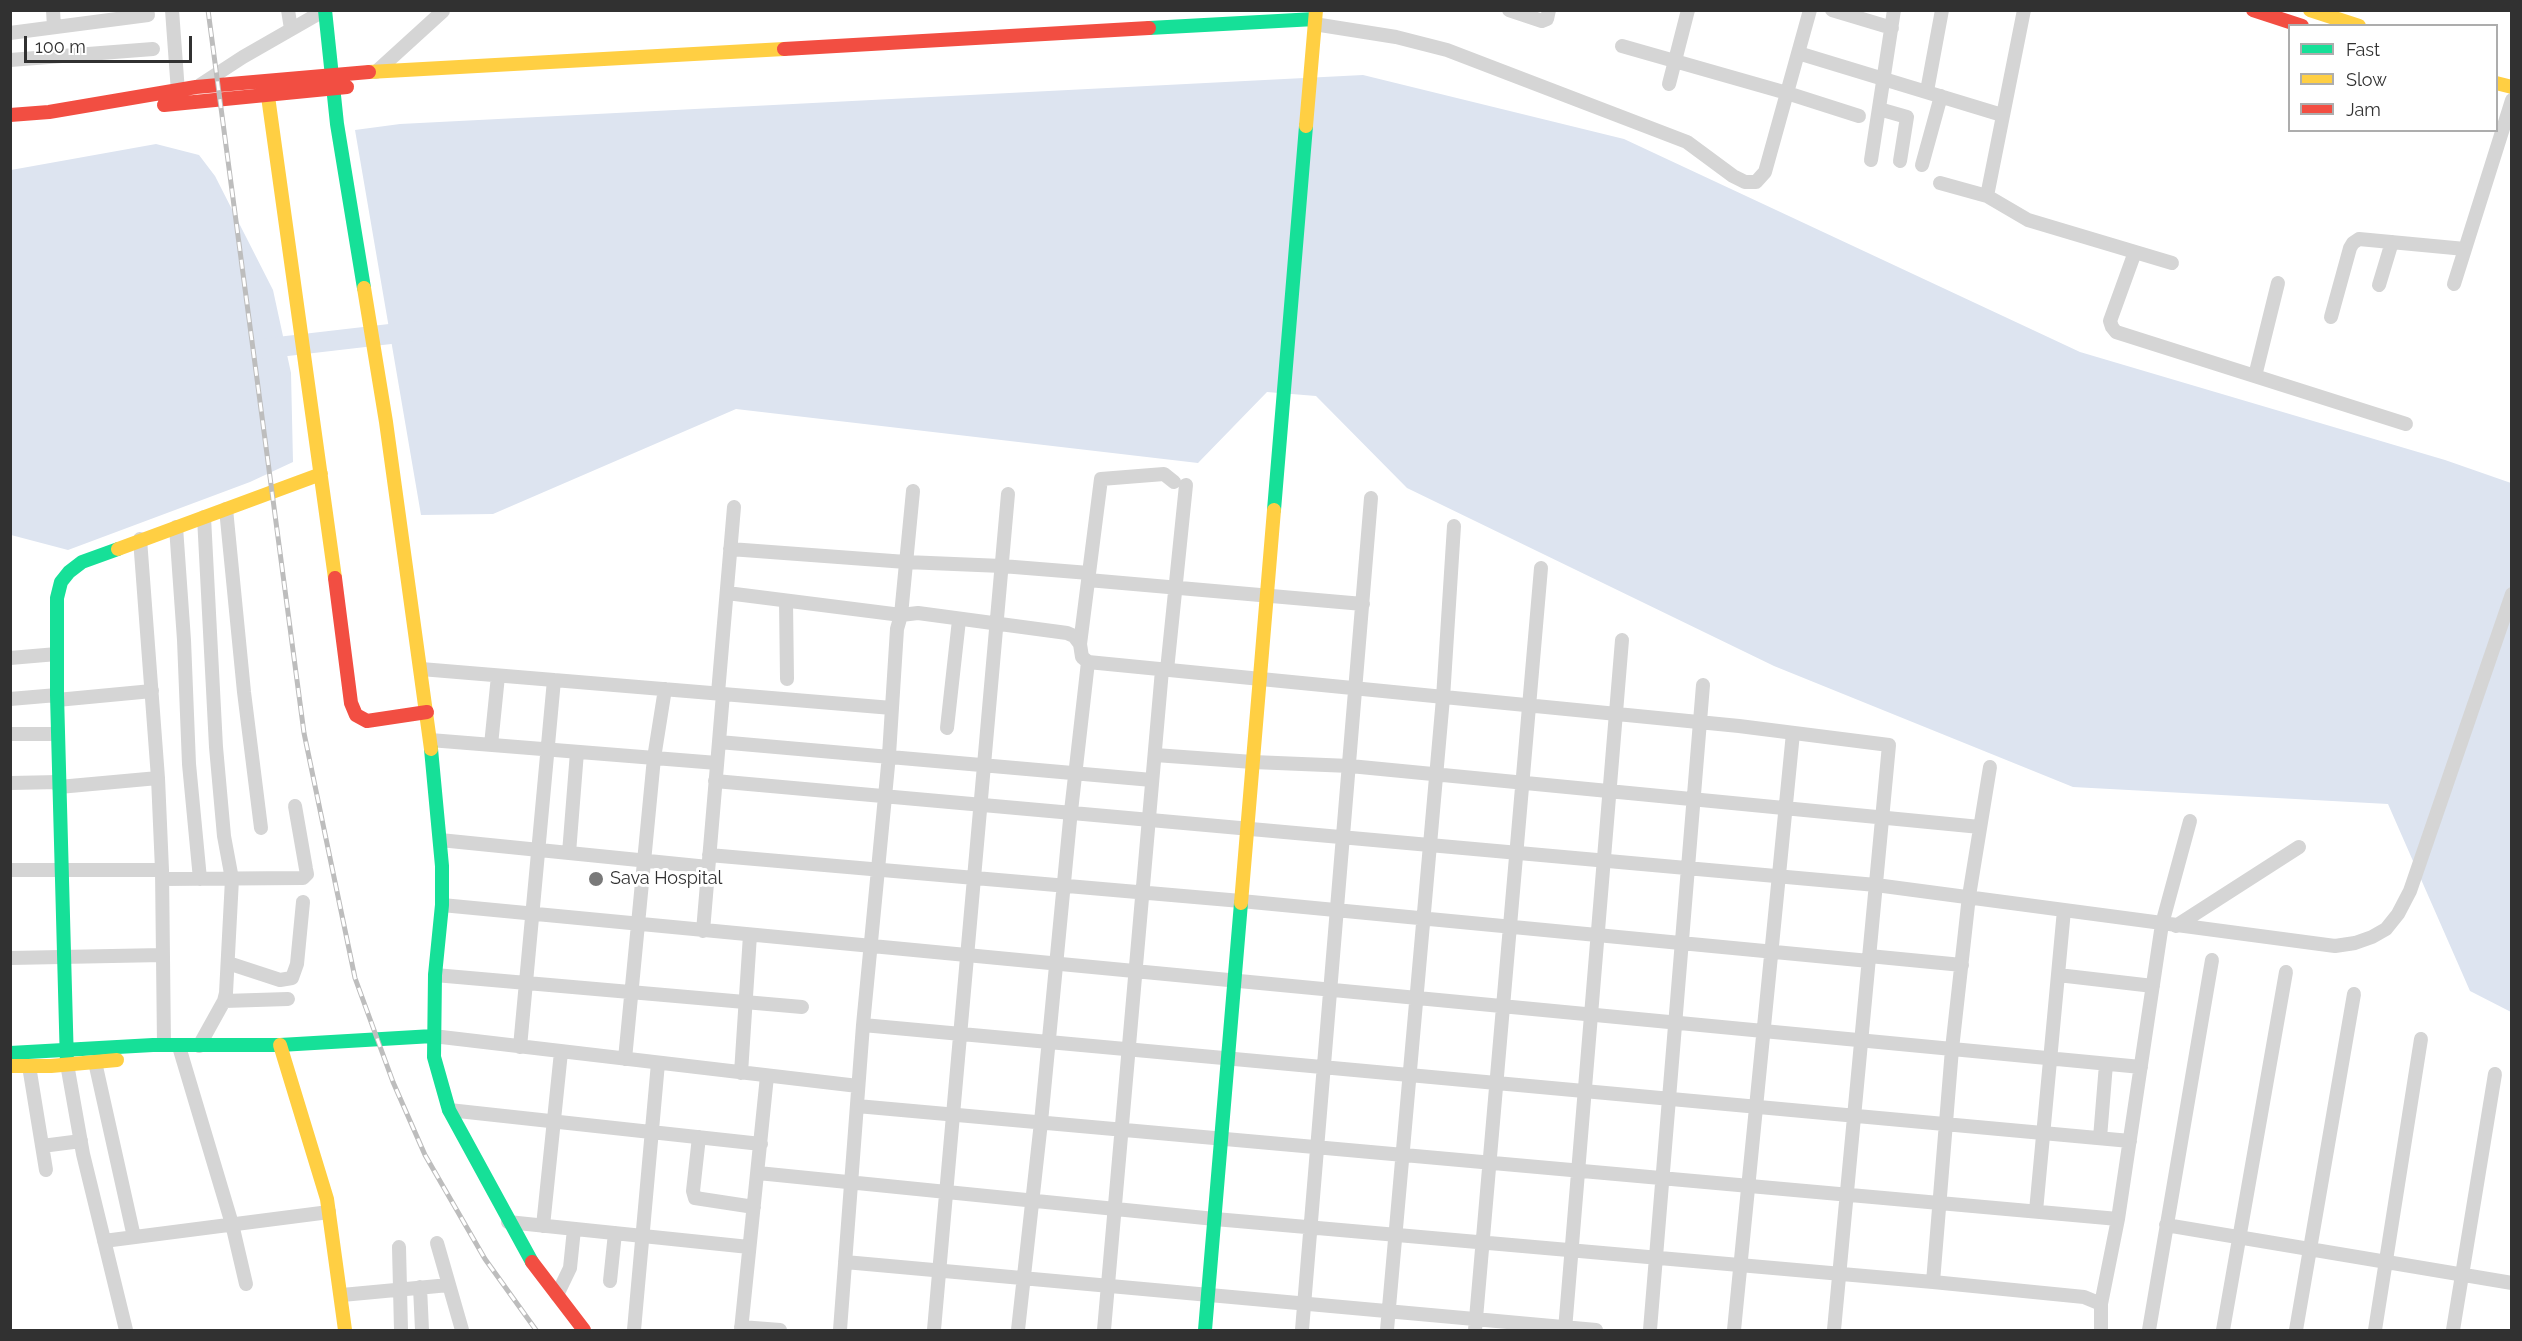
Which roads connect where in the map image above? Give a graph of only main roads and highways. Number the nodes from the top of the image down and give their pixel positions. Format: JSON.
{"nodes":[{"id":1,"x":325,"y":10,"type":"edge"},
{"id":2,"x":2253,"y":10,"type":"edge"},
{"id":3,"x":2310,"y":10,"type":"edge"},
{"id":4,"x":1315,"y":21,"type":"edge"},
{"id":5,"x":2296,"y":24,"type":"edge"},
{"id":6,"x":2353,"y":24,"type":"edge"},
{"id":7,"x":598,"y":66,"type":"junction"},
{"id":8,"x":266,"y":79,"type":"junction"},
{"id":9,"x":333,"y":81,"type":"junction"},
{"id":10,"x":267,"y":95,"type":"junction"},
{"id":11,"x":11,"y":118,"type":"edge"},
{"id":12,"x":321,"y":474,"type":"junction"},
{"id":13,"x":428,"y":712,"type":"junction"},
{"id":14,"x":433,"y":1036,"type":"junction"},
{"id":15,"x":280,"y":1045,"type":"junction"},
{"id":16,"x":191,"y":1048,"type":"junction"},
{"id":17,"x":10,"y":1053,"type":"edge"},
{"id":18,"x":66,"y":1057,"type":"junction"},
{"id":19,"x":10,"y":1066,"type":"edge"},
{"id":20,"x":345,"y":1330,"type":"edge"},
{"id":21,"x":584,"y":1330,"type":"edge"},
{"id":22,"x":1205,"y":1330,"type":"edge"}],
"edges":[{"from":1,"to":9,"type":"main road"},
{"from":2,"to":5,"type":"main road"},
{"from":3,"to":6,"type":"main road"},
{"from":4,"to":7,"type":"main road"},
{"from":4,"to":22,"type":"main road"},
{"from":7,"to":9,"type":"main road"},
{"from":7,"to":9,"type":"main road"},
{"from":8,"to":9,"type":"main road"},
{"from":8,"to":10,"type":"main road"},
{"from":8,"to":11,"type":"main road"},
{"from":9,"to":10,"type":"main road"},
{"from":9,"to":13,"type":"main road"},
{"from":10,"to":11,"type":"main road"},
{"from":10,"to":12,"type":"main road"},
{"from":12,"to":13,"type":"main road"},
{"from":12,"to":18,"type":"main road"},
{"from":13,"to":14,"type":"main road"},
{"from":14,"to":15,"type":"main road"},
{"from":14,"to":21,"type":"main road"},
{"from":15,"to":16,"type":"main road"},
{"from":15,"to":20,"type":"main road"},
{"from":16,"to":18,"type":"main road"},
{"from":16,"to":18,"type":"main road"},
{"from":17,"to":18,"type":"main road"},
{"from":18,"to":19,"type":"main road"}]}
